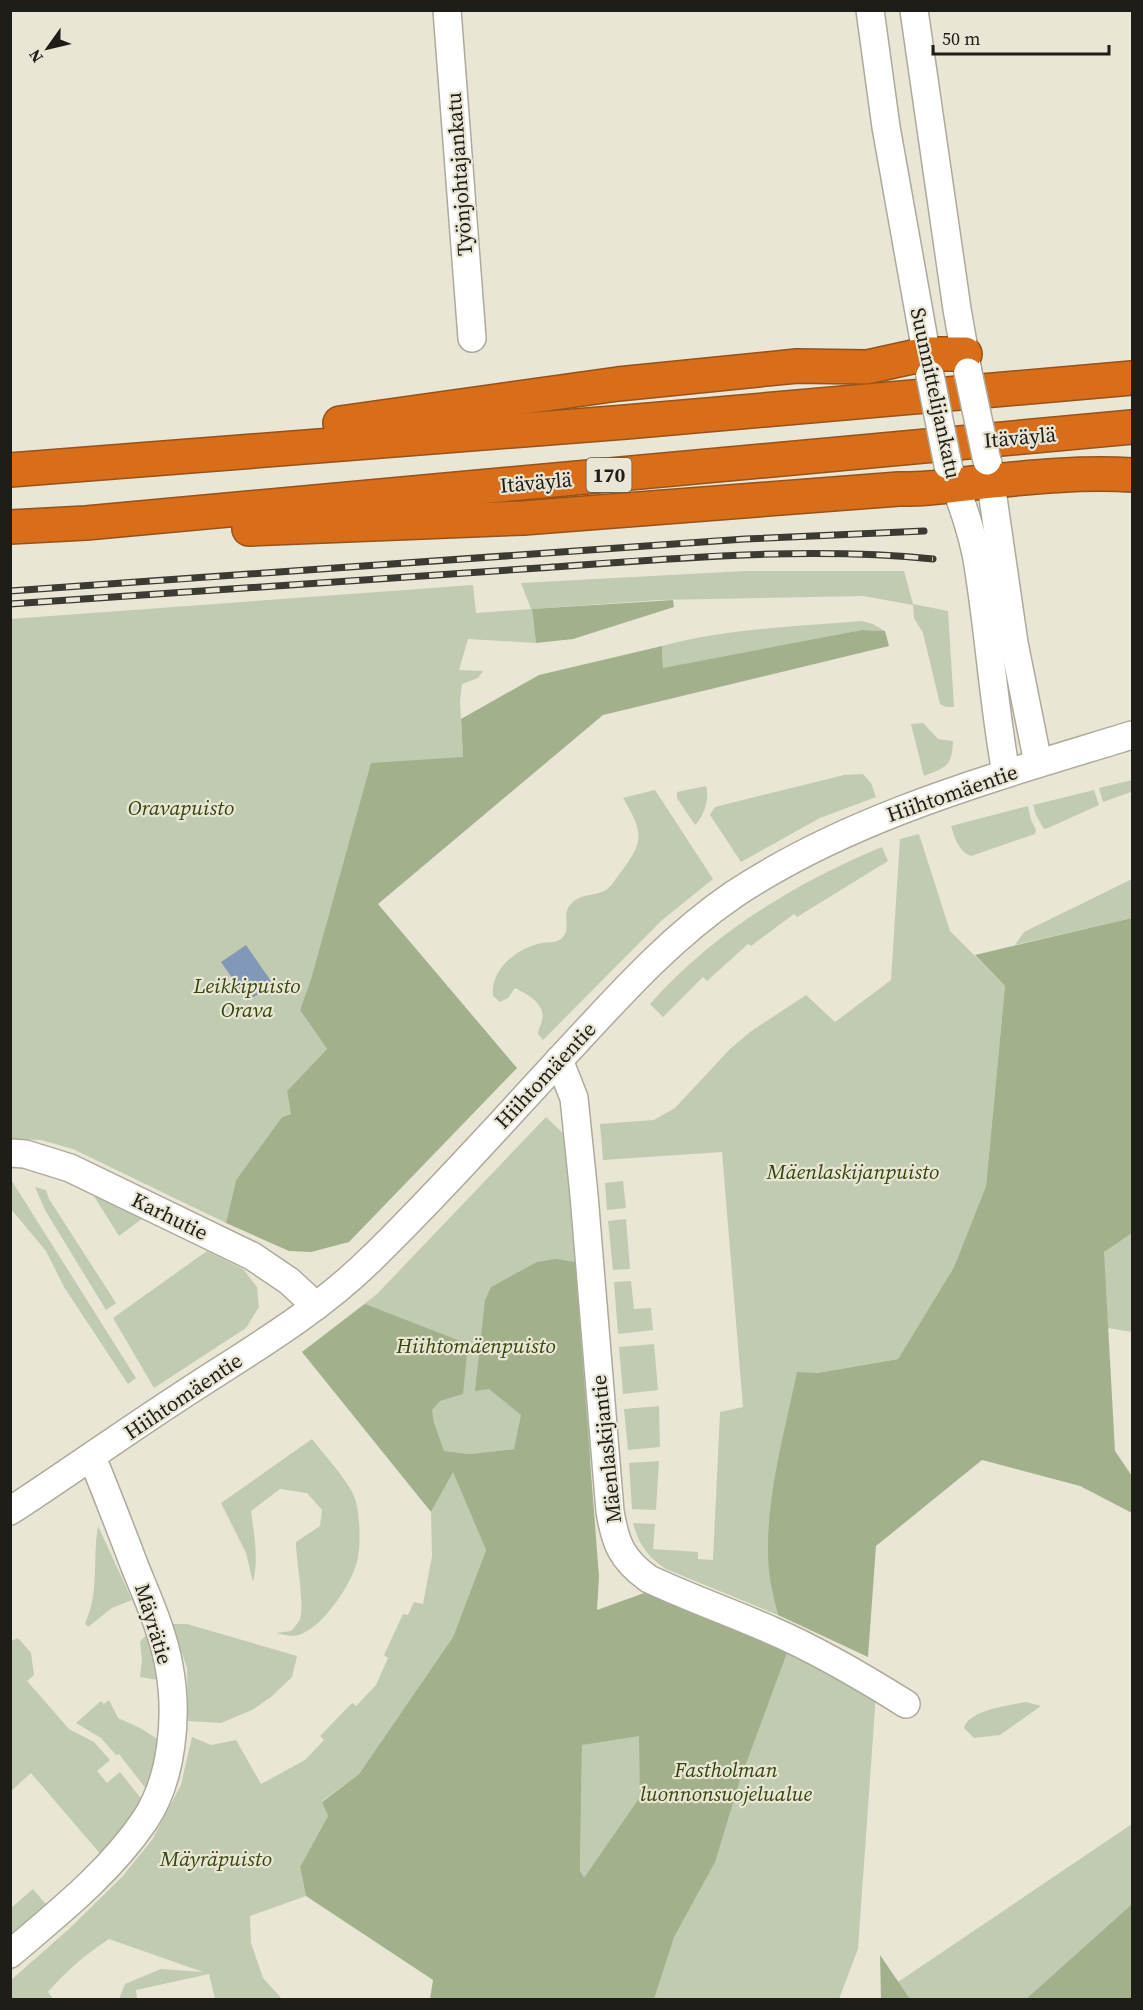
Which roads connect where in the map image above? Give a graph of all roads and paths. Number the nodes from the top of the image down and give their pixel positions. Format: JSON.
{"nodes":[{"id":1,"x":447,"y":10,"type":"edge"},
{"id":2,"x":870,"y":10,"type":"edge"},
{"id":3,"x":914,"y":10,"type":"edge"},
{"id":4,"x":472,"y":338,"type":"dead end"},
{"id":5,"x":967,"y":363,"type":"junction"},
{"id":6,"x":928,"y":365,"type":"junction"},
{"id":7,"x":1132,"y":378,"type":"edge"},
{"id":8,"x":1132,"y":427,"type":"edge"},
{"id":9,"x":78,"y":465,"type":"junction"},
{"id":10,"x":10,"y":470,"type":"edge"},
{"id":11,"x":989,"y":471,"type":"junction"},
{"id":12,"x":952,"y":475,"type":"junction"},
{"id":13,"x":1132,"y":476,"type":"edge"},
{"id":14,"x":86,"y":523,"type":"junction"},
{"id":15,"x":10,"y":527,"type":"edge"},
{"id":16,"x":1132,"y":735,"type":"edge"},
{"id":17,"x":1038,"y":763,"type":"junction"},
{"id":18,"x":1006,"y":773,"type":"junction"},
{"id":19,"x":559,"y":1060,"type":"junction"},
{"id":20,"x":10,"y":1153,"type":"edge"},
{"id":21,"x":316,"y":1306,"type":"junction"},
{"id":22,"x":92,"y":1457,"type":"junction"},
{"id":23,"x":10,"y":1511,"type":"edge"},
{"id":24,"x":906,"y":1704,"type":"dead end"},
{"id":25,"x":10,"y":1954,"type":"edge"}],
"edges":[{"from":1,"to":4,"type":"street","name":"Työnjohtajankatu"},
{"from":2,"to":6,"type":"street","name":"Suunnittelijankatu"},
{"from":3,"to":5,"type":"street","name":"Suunnittelijankatu"},
{"from":5,"to":6,"type":"highway"},
{"from":5,"to":11,"type":"street","name":"Suunnittelijankatu","bridge":true},
{"from":6,"to":9,"type":"highway"},
{"from":6,"to":12,"type":"street","name":"Suunnittelijankatu","bridge":true},
{"from":7,"to":9,"type":"highway"},
{"from":8,"to":14,"type":"highway","name":"Itäväylä","number":"170"},
{"from":9,"to":10,"type":"highway"},
{"from":11,"to":12,"type":"highway"},
{"from":11,"to":13,"type":"highway"},
{"from":11,"to":17,"type":"street","name":"Suunnittelijankatu"},
{"from":12,"to":14,"type":"highway"},
{"from":12,"to":18,"type":"street","name":"Suunnittelijankatu"},
{"from":14,"to":15,"type":"highway","name":"Itäväylä","number":"170"},
{"from":16,"to":17,"type":"street","name":"Hiihtomäentie"},
{"from":17,"to":18,"type":"street","name":"Hiihtomäentie"},
{"from":18,"to":19,"type":"street","name":"Hiihtomäentie"},
{"from":19,"to":21,"type":"street","name":"Hiihtomäentie"},
{"from":19,"to":24,"type":"street","name":"Mäenlaskijantie"},
{"from":20,"to":21,"type":"street","name":"Karhutie"},
{"from":21,"to":22,"type":"street","name":"Hiihtomäentie"},
{"from":22,"to":23,"type":"street","name":"Hiihtomäentie"},
{"from":22,"to":25,"type":"street","name":"Mäyrätie"}]}
